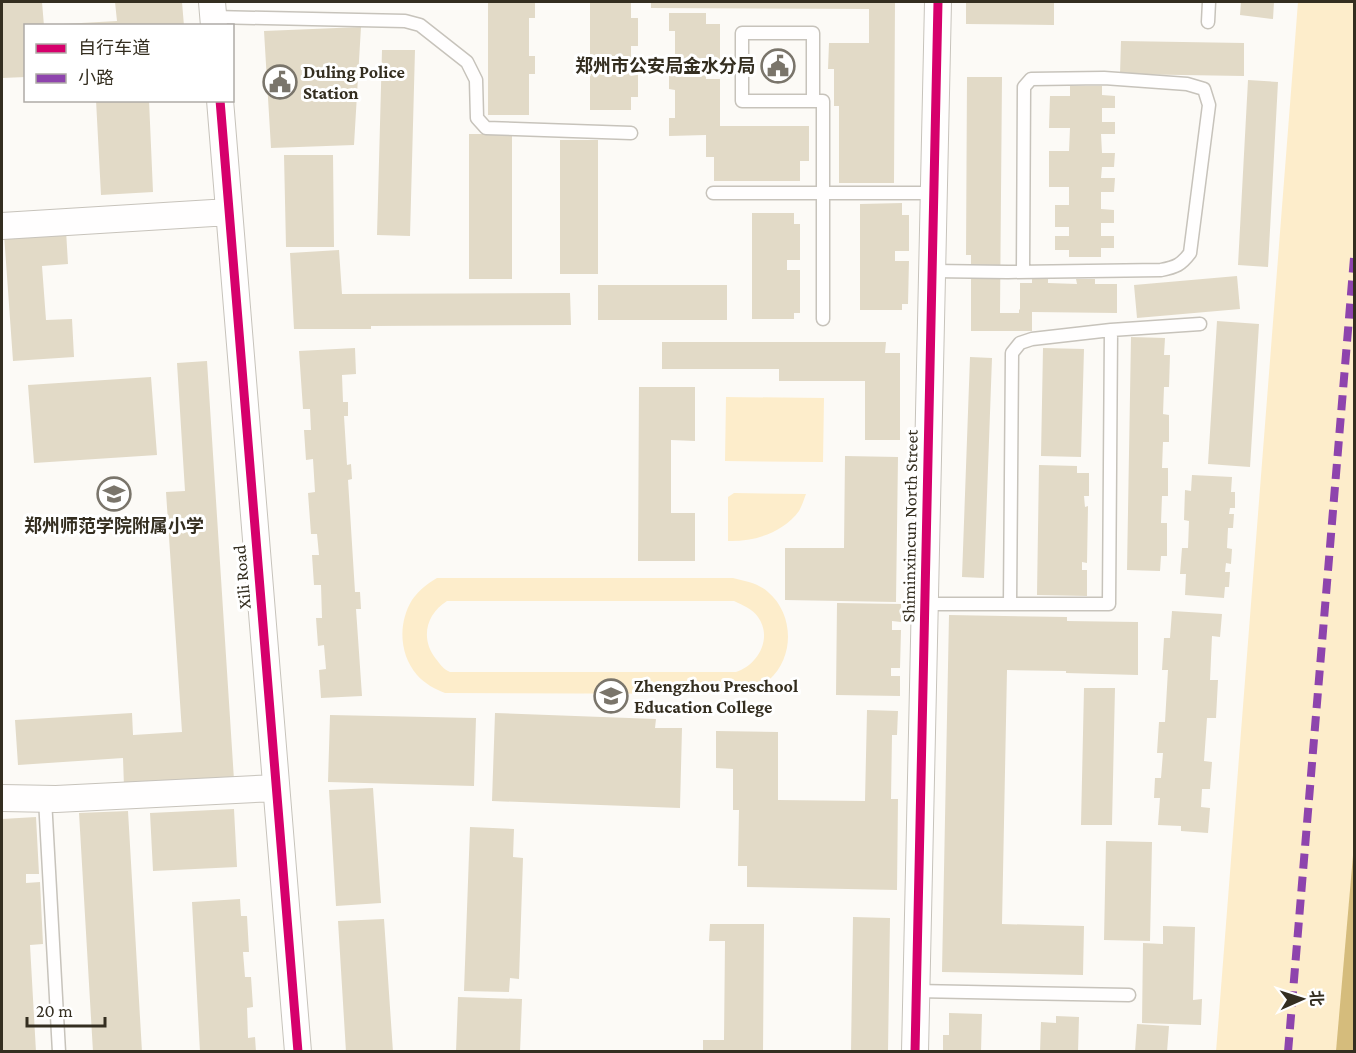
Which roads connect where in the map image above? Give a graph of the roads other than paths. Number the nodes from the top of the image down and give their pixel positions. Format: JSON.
{"nodes":[{"id":1,"x":938,"y":2,"type":"edge"},
{"id":2,"x":1209,"y":2,"type":"edge"},
{"id":3,"x":213,"y":14,"type":"edge"},
{"id":4,"x":1208,"y":21,"type":"dead end"},
{"id":5,"x":813,"y":101,"type":"junction"},
{"id":6,"x":220,"y":102,"type":"edge"},
{"id":7,"x":631,"y":133,"type":"dead end"},
{"id":8,"x":713,"y":193,"type":"dead end"},
{"id":9,"x":934,"y":193,"type":"junction"},
{"id":10,"x":824,"y":194,"type":"junction"},
{"id":11,"x":229,"y":212,"type":"junction"},
{"id":12,"x":2,"y":226,"type":"edge"},
{"id":13,"x":933,"y":271,"type":"junction"},
{"id":14,"x":1023,"y":271,"type":"junction"},
{"id":15,"x":823,"y":319,"type":"dead end"},
{"id":16,"x":1200,"y":324,"type":"dead end"},
{"id":17,"x":1111,"y":330,"type":"junction"},
{"id":18,"x":925,"y":604,"type":"junction"},
{"id":19,"x":1010,"y":604,"type":"junction"},
{"id":20,"x":276,"y":788,"type":"junction"},
{"id":21,"x":2,"y":798,"type":"edge"},
{"id":22,"x":45,"y":799,"type":"junction"},
{"id":23,"x":916,"y":991,"type":"junction"},
{"id":24,"x":1130,"y":995,"type":"dead end"},
{"id":25,"x":59,"y":1052,"type":"edge"},
{"id":26,"x":297,"y":1052,"type":"edge"},
{"id":27,"x":915,"y":1052,"type":"edge"}],
"edges":[{"from":1,"to":9,"type":"street","name":"Shiminxincun North Street"},
{"from":2,"to":4,"type":"lane"},
{"from":3,"to":7,"type":"lane"},
{"from":5,"to":5,"type":"lane"},
{"from":5,"to":10,"type":"lane"},
{"from":6,"to":11,"type":"street","name":"Xili Road"},
{"from":8,"to":10,"type":"lane"},
{"from":9,"to":10,"type":"lane"},
{"from":9,"to":13,"type":"street","name":"Shiminxincun North Street"},
{"from":10,"to":15,"type":"lane"},
{"from":11,"to":12,"type":"street"},
{"from":11,"to":20,"type":"street","name":"Xili Road"},
{"from":13,"to":14,"type":"lane"},
{"from":13,"to":18,"type":"street","name":"Shiminxincun North Street"},
{"from":14,"to":14,"type":"lane"},
{"from":16,"to":17,"type":"lane"},
{"from":17,"to":19,"type":"lane"},
{"from":17,"to":19,"type":"lane"},
{"from":18,"to":19,"type":"lane"},
{"from":18,"to":23,"type":"street","name":"Shiminxincun North Street"},
{"from":20,"to":22,"type":"street"},
{"from":20,"to":26,"type":"street","name":"Xili Road"},
{"from":21,"to":22,"type":"street"},
{"from":22,"to":25,"type":"lane"},
{"from":23,"to":24,"type":"lane"},
{"from":23,"to":27,"type":"street","name":"Shiminxincun North Street"}]}
